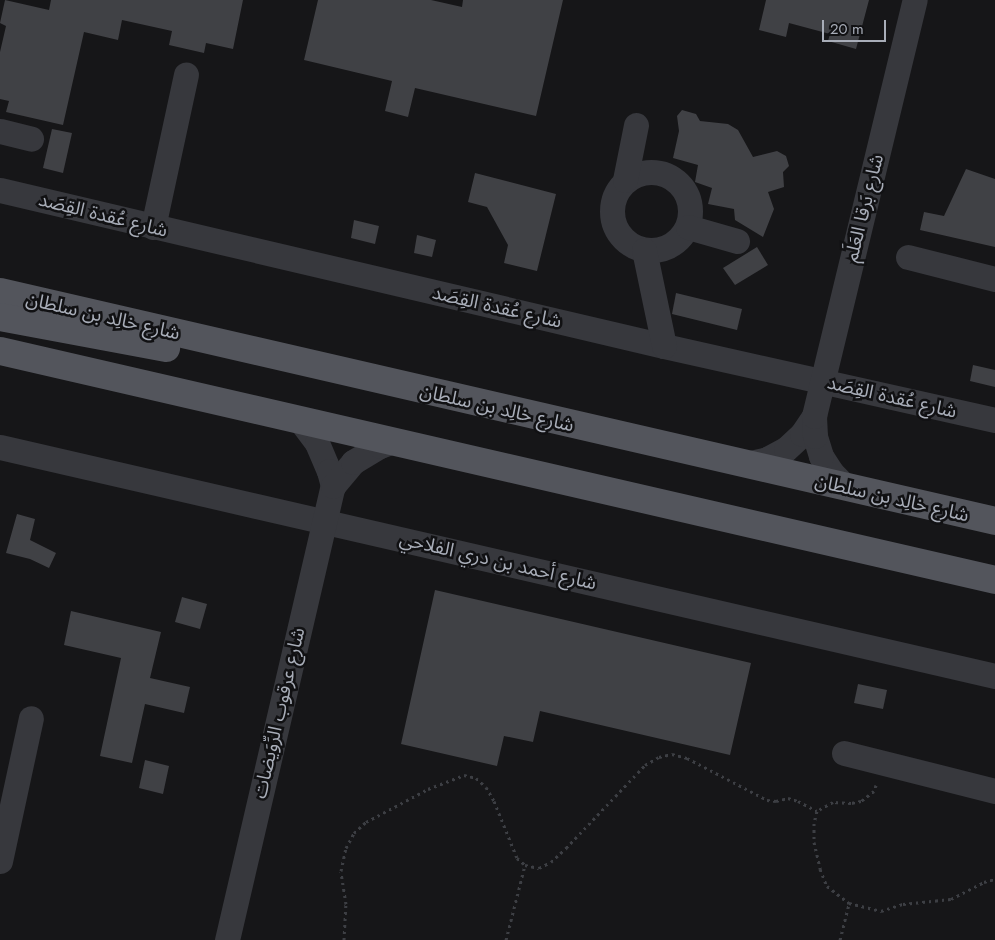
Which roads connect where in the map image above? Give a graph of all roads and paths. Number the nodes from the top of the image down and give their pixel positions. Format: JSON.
{"nodes":[{"id":1,"x":914,"y":0,"type":"edge"},
{"id":2,"x":186,"y":75,"type":"dead end"},
{"id":3,"x":636,"y":125,"type":"dead end"},
{"id":4,"x":0,"y":131,"type":"edge"},
{"id":5,"x":31,"y":139,"type":"dead end"},
{"id":6,"x":625,"y":180,"type":"junction"},
{"id":7,"x":0,"y":190,"type":"edge"},
{"id":8,"x":688,"y":226,"type":"junction"},
{"id":9,"x":153,"y":227,"type":"junction"},
{"id":10,"x":737,"y":241,"type":"dead end"},
{"id":11,"x":644,"y":250,"type":"junction"},
{"id":12,"x":908,"y":257,"type":"dead end"},
{"id":13,"x":995,"y":279,"type":"edge"},
{"id":14,"x":0,"y":292,"type":"edge"},
{"id":15,"x":0,"y":317,"type":"edge"},
{"id":16,"x":235,"y":346,"type":"junction"},
{"id":17,"x":664,"y":346,"type":"junction"},
{"id":18,"x":0,"y":351,"type":"edge"},
{"id":19,"x":822,"y":382,"type":"junction"},
{"id":20,"x":814,"y":416,"type":"junction"},
{"id":21,"x":994,"y":416,"type":"edge"},
{"id":22,"x":299,"y":419,"type":"junction"},
{"id":23,"x":394,"y":440,"type":"junction"},
{"id":24,"x":0,"y":446,"type":"edge"},
{"id":25,"x":746,"y":464,"type":"junction"},
{"id":26,"x":333,"y":486,"type":"junction"},
{"id":27,"x":846,"y":487,"type":"junction"},
{"id":28,"x":323,"y":521,"type":"junction"},
{"id":29,"x":995,"y":521,"type":"edge"},
{"id":30,"x":995,"y":580,"type":"edge"},
{"id":31,"x":995,"y":676,"type":"edge"},
{"id":32,"x":31,"y":718,"type":"dead end"},
{"id":33,"x":844,"y":753,"type":"dead end"},
{"id":34,"x":882,"y":762,"type":"junction"},
{"id":35,"x":995,"y":791,"type":"edge"},
{"id":36,"x":817,"y":811,"type":"junction"},
{"id":37,"x":1,"y":852,"type":"edge"},
{"id":38,"x":525,"y":865,"type":"junction"},
{"id":39,"x":995,"y":879,"type":"edge"},
{"id":40,"x":849,"y":903,"type":"junction"},
{"id":41,"x":227,"y":940,"type":"edge"},
{"id":42,"x":344,"y":940,"type":"edge"},
{"id":43,"x":506,"y":940,"type":"edge"},
{"id":44,"x":840,"y":940,"type":"edge"}],
"edges":[{"from":1,"to":19,"type":"street","name":"شارع بَرقا العَلَم"},
{"from":2,"to":9,"type":"street"},
{"from":3,"to":6,"type":"street"},
{"from":4,"to":5,"type":"street"},
{"from":6,"to":8,"type":"street"},
{"from":6,"to":11,"type":"street"},
{"from":7,"to":9,"type":"street","name":"شارع عُقدة القِصَد"},
{"from":8,"to":10,"type":"street"},
{"from":8,"to":11,"type":"street"},
{"from":9,"to":17,"type":"street","name":"شارع عُقدة القِصَد"},
{"from":11,"to":17,"type":"street"},
{"from":12,"to":13,"type":"street"},
{"from":14,"to":16,"type":"main road","name":"شارع خالِد بن سلطان"},
{"from":15,"to":16,"type":"main road"},
{"from":16,"to":25,"type":"main road","name":"شارع خالِد بن سلطان"},
{"from":17,"to":19,"type":"street","name":"شارع عُقدة القِصَد"},
{"from":18,"to":22,"type":"main road"},
{"from":19,"to":20,"type":"street","name":"شارع بَرقا العَلَم"},
{"from":19,"to":21,"type":"street","name":"شارع عُقدة القِصَد"},
{"from":20,"to":25,"type":"street","name":"شارع بَرقا العَلَم"},
{"from":20,"to":27,"type":"street","name":"شارع بَرقا العَلَم"},
{"from":22,"to":23,"type":"main road"},
{"from":22,"to":26,"type":"street"},
{"from":23,"to":26,"type":"street","name":"شارع عرقوب الرِّوَيضات"},
{"from":23,"to":30,"type":"main road"},
{"from":24,"to":28,"type":"street","name":"شارع أحمد بن دري الفلاحي"},
{"from":25,"to":27,"type":"main road","name":"شارع خالِد بن سلطان"},
{"from":26,"to":28,"type":"street","name":"شارع عرقوب الرِّوَيضات"},
{"from":27,"to":29,"type":"main road","name":"شارع خالِد بن سلطان"},
{"from":28,"to":31,"type":"street","name":"شارع أحمد بن دري الفلاحي"},
{"from":28,"to":41,"type":"street","name":"شارع عرقوب الرِّوَيضات"},
{"from":32,"to":37,"type":"street"},
{"from":33,"to":34,"type":"street"},
{"from":34,"to":35,"type":"street"},
{"from":34,"to":36,"type":"path"},
{"from":36,"to":38,"type":"path"},
{"from":36,"to":40,"type":"path"},
{"from":38,"to":42,"type":"path"},
{"from":38,"to":43,"type":"path"},
{"from":39,"to":40,"type":"path"},
{"from":40,"to":44,"type":"path"}]}
